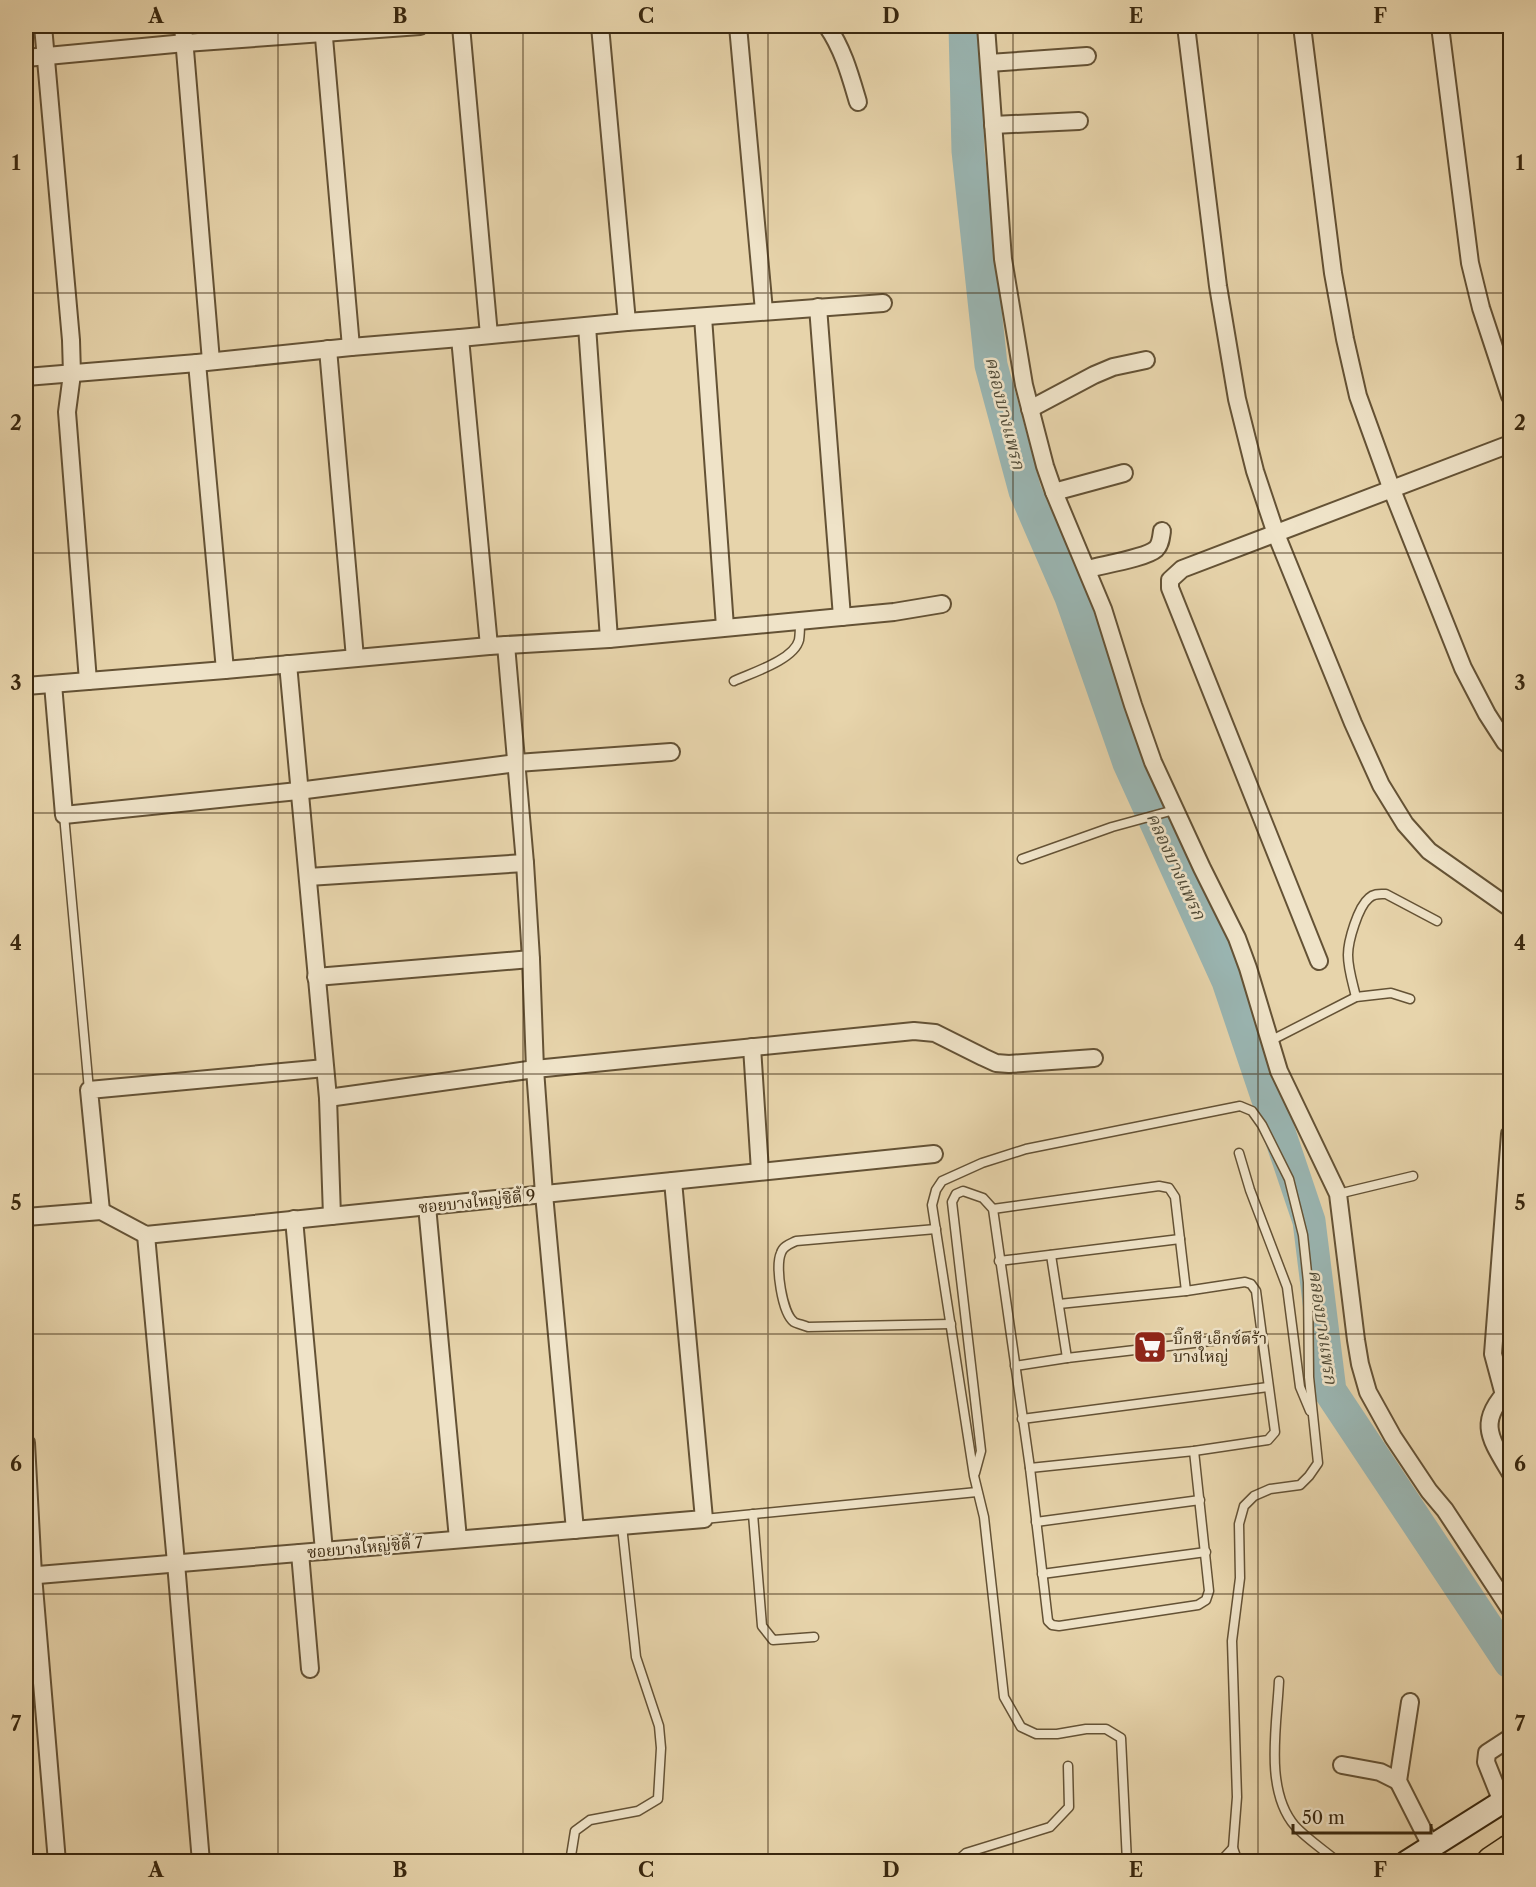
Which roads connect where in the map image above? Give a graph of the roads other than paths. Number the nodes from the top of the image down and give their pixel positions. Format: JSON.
{"nodes":[{"id":1,"x":43,"y":26,"type":"edge"},
{"id":2,"x":183,"y":26,"type":"edge"},
{"id":3,"x":420,"y":26,"type":"edge"},
{"id":4,"x":461,"y":26,"type":"edge"},
{"id":5,"x":600,"y":26,"type":"edge"},
{"id":6,"x":738,"y":26,"type":"edge"},
{"id":7,"x":827,"y":26,"type":"edge"},
{"id":8,"x":986,"y":26,"type":"edge"},
{"id":9,"x":1186,"y":26,"type":"edge"},
{"id":10,"x":1302,"y":26,"type":"edge"},
{"id":11,"x":1440,"y":26,"type":"edge"},
{"id":12,"x":323,"y":29,"type":"edge"},
{"id":13,"x":185,"y":43,"type":"junction"},
{"id":14,"x":46,"y":56,"type":"junction"},
{"id":15,"x":1087,"y":56,"type":"dead end"},
{"id":16,"x":26,"y":58,"type":"edge"},
{"id":17,"x":988,"y":63,"type":"junction"},
{"id":18,"x":858,"y":102,"type":"dead end"},
{"id":19,"x":1079,"y":121,"type":"dead end"},
{"id":20,"x":993,"y":125,"type":"junction"},
{"id":21,"x":883,"y":303,"type":"dead end"},
{"id":22,"x":818,"y":307,"type":"junction"},
{"id":23,"x":764,"y":311,"type":"junction"},
{"id":24,"x":703,"y":317,"type":"junction"},
{"id":25,"x":627,"y":322,"type":"junction"},
{"id":26,"x":587,"y":326,"type":"junction"},
{"id":27,"x":489,"y":334,"type":"junction"},
{"id":28,"x":460,"y":338,"type":"junction"},
{"id":29,"x":351,"y":347,"type":"junction"},
{"id":30,"x":328,"y":349,"type":"junction"},
{"id":31,"x":1146,"y":360,"type":"dead end"},
{"id":32,"x":204,"y":362,"type":"junction"},
{"id":33,"x":72,"y":374,"type":"junction"},
{"id":34,"x":26,"y":377,"type":"edge"},
{"id":35,"x":1510,"y":396,"type":"edge"},
{"id":36,"x":1030,"y":409,"type":"junction"},
{"id":37,"x":1510,"y":444,"type":"edge"},
{"id":38,"x":1124,"y":473,"type":"dead end"},
{"id":39,"x":1392,"y":490,"type":"junction"},
{"id":40,"x":1054,"y":492,"type":"junction"},
{"id":41,"x":1162,"y":531,"type":"dead end"},
{"id":42,"x":1276,"y":534,"type":"junction"},
{"id":43,"x":1088,"y":569,"type":"junction"},
{"id":44,"x":942,"y":604,"type":"dead end"},
{"id":45,"x":842,"y":616,"type":"junction"},
{"id":46,"x":800,"y":620,"type":"junction"},
{"id":47,"x":725,"y":627,"type":"junction"},
{"id":48,"x":609,"y":639,"type":"junction"},
{"id":49,"x":506,"y":645,"type":"junction"},
{"id":50,"x":489,"y":646,"type":"junction"},
{"id":51,"x":355,"y":658,"type":"junction"},
{"id":52,"x":288,"y":664,"type":"junction"},
{"id":53,"x":225,"y":670,"type":"junction"},
{"id":54,"x":88,"y":681,"type":"junction"},
{"id":55,"x":734,"y":681,"type":"dead end"},
{"id":56,"x":53,"y":684,"type":"junction"},
{"id":57,"x":26,"y":686,"type":"edge"},
{"id":58,"x":1510,"y":746,"type":"edge"},
{"id":59,"x":671,"y":752,"type":"dead end"},
{"id":60,"x":517,"y":763,"type":"junction"},
{"id":61,"x":298,"y":791,"type":"junction"},
{"id":62,"x":1169,"y":812,"type":"junction"},
{"id":63,"x":64,"y":815,"type":"junction"},
{"id":64,"x":1022,"y":859,"type":"dead end"},
{"id":65,"x":525,"y":863,"type":"junction"},
{"id":66,"x":308,"y":877,"type":"junction"},
{"id":67,"x":1510,"y":908,"type":"edge"},
{"id":68,"x":1437,"y":921,"type":"dead end"},
{"id":69,"x":531,"y":959,"type":"junction"},
{"id":70,"x":1319,"y":961,"type":"dead end"},
{"id":71,"x":316,"y":977,"type":"junction"},
{"id":72,"x":1356,"y":997,"type":"junction"},
{"id":73,"x":1410,"y":999,"type":"dead end"},
{"id":74,"x":1270,"y":1041,"type":"junction"},
{"id":75,"x":752,"y":1047,"type":"junction"},
{"id":76,"x":1094,"y":1058,"type":"dead end"},
{"id":77,"x":325,"y":1068,"type":"junction"},
{"id":78,"x":535,"y":1070,"type":"junction"},
{"id":79,"x":89,"y":1090,"type":"junction"},
{"id":80,"x":328,"y":1098,"type":"junction"},
{"id":81,"x":1510,"y":1134,"type":"edge"},
{"id":82,"x":1239,"y":1153,"type":"dead end"},
{"id":83,"x":934,"y":1154,"type":"dead end"},
{"id":84,"x":760,"y":1171,"type":"junction"},
{"id":85,"x":1413,"y":1176,"type":"dead end"},
{"id":86,"x":673,"y":1181,"type":"junction"},
{"id":87,"x":544,"y":1194,"type":"junction"},
{"id":88,"x":1338,"y":1194,"type":"junction"},
{"id":89,"x":427,"y":1206,"type":"junction"},
{"id":90,"x":993,"y":1209,"type":"junction"},
{"id":91,"x":101,"y":1211,"type":"junction"},
{"id":92,"x":332,"y":1216,"type":"junction"},
{"id":93,"x":26,"y":1217,"type":"edge"},
{"id":94,"x":294,"y":1220,"type":"junction"},
{"id":95,"x":936,"y":1229,"type":"junction"},
{"id":96,"x":146,"y":1234,"type":"junction"},
{"id":97,"x":1180,"y":1239,"type":"junction"},
{"id":98,"x":1051,"y":1255,"type":"junction"},
{"id":99,"x":999,"y":1261,"type":"junction"},
{"id":100,"x":1186,"y":1291,"type":"junction"},
{"id":101,"x":1059,"y":1304,"type":"junction"},
{"id":102,"x":951,"y":1324,"type":"junction"},
{"id":103,"x":1262,"y":1335,"type":"junction"},
{"id":104,"x":1067,"y":1358,"type":"junction"},
{"id":105,"x":1015,"y":1366,"type":"junction"},
{"id":106,"x":1268,"y":1387,"type":"junction"},
{"id":107,"x":1508,"y":1395,"type":"edge"},
{"id":108,"x":1022,"y":1419,"type":"junction"},
{"id":109,"x":1314,"y":1422,"type":"junction"},
{"id":110,"x":26,"y":1443,"type":"edge"},
{"id":111,"x":1194,"y":1451,"type":"junction"},
{"id":112,"x":1030,"y":1468,"type":"junction"},
{"id":113,"x":1510,"y":1472,"type":"edge"},
{"id":114,"x":974,"y":1476,"type":"junction"},
{"id":115,"x":977,"y":1492,"type":"junction"},
{"id":116,"x":1200,"y":1500,"type":"junction"},
{"id":117,"x":753,"y":1514,"type":"junction"},
{"id":118,"x":704,"y":1519,"type":"junction"},
{"id":119,"x":1036,"y":1522,"type":"junction"},
{"id":120,"x":622,"y":1526,"type":"junction"},
{"id":121,"x":575,"y":1530,"type":"junction"},
{"id":122,"x":458,"y":1539,"type":"junction"},
{"id":123,"x":324,"y":1551,"type":"junction"},
{"id":124,"x":1206,"y":1552,"type":"junction"},
{"id":125,"x":300,"y":1553,"type":"junction"},
{"id":126,"x":176,"y":1563,"type":"junction"},
{"id":127,"x":1042,"y":1574,"type":"junction"},
{"id":128,"x":29,"y":1575,"type":"edge"},
{"id":129,"x":1510,"y":1609,"type":"edge"},
{"id":130,"x":814,"y":1637,"type":"dead end"},
{"id":131,"x":310,"y":1669,"type":"dead end"},
{"id":132,"x":1279,"y":1681,"type":"dead end"},
{"id":133,"x":1410,"y":1702,"type":"dead end"},
{"id":134,"x":1510,"y":1738,"type":"edge"},
{"id":135,"x":1068,"y":1766,"type":"dead end"},
{"id":136,"x":1342,"y":1766,"type":"dead end"},
{"id":137,"x":1398,"y":1781,"type":"junction"},
{"id":138,"x":1507,"y":1799,"type":"edge"},
{"id":139,"x":1431,"y":1846,"type":"junction"},
{"id":140,"x":1233,"y":1848,"type":"junction"},
{"id":141,"x":1510,"y":1850,"type":"edge"},
{"id":142,"x":57,"y":1862,"type":"edge"},
{"id":143,"x":201,"y":1862,"type":"edge"},
{"id":144,"x":570,"y":1862,"type":"edge"},
{"id":145,"x":956,"y":1862,"type":"edge"},
{"id":146,"x":1127,"y":1862,"type":"edge"},
{"id":147,"x":1220,"y":1862,"type":"edge"},
{"id":148,"x":1238,"y":1862,"type":"edge"},
{"id":149,"x":1338,"y":1862,"type":"edge"},
{"id":150,"x":1407,"y":1862,"type":"edge"},
{"id":151,"x":1492,"y":1862,"type":"edge"}],
"edges":[{"from":1,"to":14,"type":"street"},
{"from":2,"to":13,"type":"street"},
{"from":3,"to":12,"type":"street"},
{"from":4,"to":27,"type":"street"},
{"from":5,"to":25,"type":"street"},
{"from":6,"to":23,"type":"street"},
{"from":7,"to":18,"type":"street"},
{"from":8,"to":17,"type":"street"},
{"from":9,"to":42,"type":"street"},
{"from":10,"to":39,"type":"street"},
{"from":11,"to":35,"type":"street"},
{"from":12,"to":13,"type":"street"},
{"from":12,"to":29,"type":"street"},
{"from":13,"to":14,"type":"street"},
{"from":13,"to":32,"type":"street"},
{"from":14,"to":16,"type":"street"},
{"from":14,"to":33,"type":"street"},
{"from":15,"to":17,"type":"street"},
{"from":17,"to":20,"type":"street"},
{"from":19,"to":20,"type":"street"},
{"from":20,"to":36,"type":"street"},
{"from":21,"to":22,"type":"street"},
{"from":22,"to":23,"type":"street"},
{"from":22,"to":45,"type":"street"},
{"from":23,"to":24,"type":"street"},
{"from":24,"to":25,"type":"street"},
{"from":24,"to":47,"type":"street"},
{"from":25,"to":26,"type":"street"},
{"from":26,"to":27,"type":"street"},
{"from":26,"to":48,"type":"street"},
{"from":27,"to":28,"type":"street"},
{"from":28,"to":29,"type":"street"},
{"from":28,"to":50,"type":"street"},
{"from":29,"to":30,"type":"street"},
{"from":30,"to":32,"type":"street"},
{"from":30,"to":51,"type":"street"},
{"from":31,"to":36,"type":"street"},
{"from":32,"to":33,"type":"street"},
{"from":32,"to":53,"type":"street"},
{"from":33,"to":34,"type":"street"},
{"from":33,"to":54,"type":"street"},
{"from":36,"to":40,"type":"street"},
{"from":37,"to":39,"type":"street"},
{"from":38,"to":40,"type":"street"},
{"from":39,"to":42,"type":"street"},
{"from":39,"to":58,"type":"street"},
{"from":40,"to":43,"type":"street"},
{"from":41,"to":43,"type":"street"},
{"from":42,"to":67,"type":"street"},
{"from":42,"to":70,"type":"street"},
{"from":43,"to":62,"type":"street"},
{"from":44,"to":45,"type":"street"},
{"from":45,"to":46,"type":"street"},
{"from":46,"to":47,"type":"street"},
{"from":46,"to":55,"type":"lane"},
{"from":47,"to":48,"type":"street"},
{"from":48,"to":49,"type":"street"},
{"from":49,"to":50,"type":"street"},
{"from":49,"to":60,"type":"street"},
{"from":50,"to":51,"type":"street"},
{"from":51,"to":52,"type":"street"},
{"from":52,"to":53,"type":"street"},
{"from":52,"to":61,"type":"street"},
{"from":53,"to":54,"type":"street"},
{"from":54,"to":56,"type":"street"},
{"from":56,"to":57,"type":"street"},
{"from":56,"to":63,"type":"street"},
{"from":59,"to":60,"type":"street"},
{"from":60,"to":61,"type":"street"},
{"from":60,"to":65,"type":"street"},
{"from":61,"to":63,"type":"street"},
{"from":61,"to":66,"type":"street"},
{"from":62,"to":64,"type":"lane"},
{"from":62,"to":74,"type":"street"},
{"from":63,"to":79,"type":"lane"},
{"from":65,"to":66,"type":"street"},
{"from":65,"to":69,"type":"street"},
{"from":66,"to":71,"type":"street"},
{"from":68,"to":72,"type":"lane"},
{"from":69,"to":71,"type":"street"},
{"from":69,"to":78,"type":"street"},
{"from":71,"to":77,"type":"street"},
{"from":72,"to":73,"type":"lane"},
{"from":72,"to":74,"type":"lane"},
{"from":74,"to":88,"type":"street"},
{"from":75,"to":76,"type":"street"},
{"from":75,"to":78,"type":"street"},
{"from":75,"to":84,"type":"street"},
{"from":77,"to":79,"type":"street"},
{"from":77,"to":80,"type":"street"},
{"from":78,"to":80,"type":"street"},
{"from":78,"to":87,"type":"street"},
{"from":79,"to":91,"type":"street"},
{"from":80,"to":92,"type":"street"},
{"from":81,"to":107,"type":"street"},
{"from":82,"to":109,"type":"lane"},
{"from":83,"to":84,"type":"street","name":"ซอยบางใหญ่ซิตี้ 9"},
{"from":84,"to":86,"type":"street","name":"ซอยบางใหญ่ซิตี้ 9"},
{"from":85,"to":88,"type":"lane"},
{"from":86,"to":87,"type":"street","name":"ซอยบางใหญ่ซิตี้ 9"},
{"from":86,"to":118,"type":"street"},
{"from":87,"to":89,"type":"street","name":"ซอยบางใหญ่ซิตี้ 9"},
{"from":87,"to":121,"type":"street"},
{"from":88,"to":129,"type":"street"},
{"from":89,"to":92,"type":"street","name":"ซอยบางใหญ่ซิตี้ 9"},
{"from":89,"to":122,"type":"street"},
{"from":90,"to":97,"type":"lane"},
{"from":90,"to":99,"type":"lane"},
{"from":90,"to":114,"type":"lane"},
{"from":91,"to":93,"type":"street"},
{"from":91,"to":96,"type":"street"},
{"from":92,"to":94,"type":"street","name":"ซอยบางใหญ่ซิตี้ 9"},
{"from":94,"to":96,"type":"street","name":"ซอยบางใหญ่ซิตี้ 9"},
{"from":94,"to":123,"type":"street"},
{"from":95,"to":102,"type":"lane"},
{"from":95,"to":102,"type":"lane"},
{"from":95,"to":109,"type":"lane"},
{"from":96,"to":126,"type":"street"},
{"from":97,"to":98,"type":"lane"},
{"from":97,"to":100,"type":"lane"},
{"from":98,"to":99,"type":"lane"},
{"from":98,"to":101,"type":"lane"},
{"from":99,"to":105,"type":"lane"},
{"from":100,"to":101,"type":"lane"},
{"from":100,"to":103,"type":"lane"},
{"from":101,"to":104,"type":"lane"},
{"from":102,"to":114,"type":"lane"},
{"from":103,"to":104,"type":"lane"},
{"from":103,"to":106,"type":"lane"},
{"from":104,"to":105,"type":"lane"},
{"from":105,"to":108,"type":"lane"},
{"from":106,"to":108,"type":"lane"},
{"from":106,"to":111,"type":"lane"},
{"from":107,"to":113,"type":"street"},
{"from":108,"to":112,"type":"lane"},
{"from":109,"to":140,"type":"lane"},
{"from":110,"to":128,"type":"street"},
{"from":111,"to":112,"type":"lane"},
{"from":111,"to":116,"type":"lane"},
{"from":112,"to":119,"type":"lane"},
{"from":114,"to":115,"type":"lane"},
{"from":115,"to":117,"type":"lane"},
{"from":115,"to":146,"type":"lane"},
{"from":116,"to":119,"type":"lane"},
{"from":116,"to":124,"type":"lane"},
{"from":117,"to":118,"type":"lane"},
{"from":117,"to":130,"type":"lane"},
{"from":118,"to":120,"type":"street","name":"ซอยบางใหญ่ซิตี้ 7"},
{"from":119,"to":127,"type":"lane"},
{"from":120,"to":121,"type":"street","name":"ซอยบางใหญ่ซิตี้ 7"},
{"from":120,"to":144,"type":"lane"},
{"from":121,"to":122,"type":"street","name":"ซอยบางใหญ่ซิตี้ 7"},
{"from":122,"to":123,"type":"street","name":"ซอยบางใหญ่ซิตี้ 7"},
{"from":123,"to":125,"type":"street","name":"ซอยบางใหญ่ซิตี้ 7"},
{"from":124,"to":127,"type":"lane"},
{"from":124,"to":127,"type":"lane"},
{"from":125,"to":126,"type":"street","name":"ซอยบางใหญ่ซิตี้ 7"},
{"from":125,"to":131,"type":"street"},
{"from":126,"to":128,"type":"street","name":"ซอยบางใหญ่ซิตี้ 7"},
{"from":126,"to":143,"type":"street"},
{"from":128,"to":142,"type":"street"},
{"from":132,"to":149,"type":"lane"},
{"from":133,"to":137,"type":"street"},
{"from":134,"to":138,"type":"street"},
{"from":135,"to":145,"type":"lane"},
{"from":136,"to":137,"type":"street"},
{"from":137,"to":139,"type":"street"},
{"from":138,"to":139,"type":"main road"},
{"from":139,"to":150,"type":"main road"},
{"from":140,"to":147,"type":"lane"},
{"from":140,"to":148,"type":"lane"},
{"from":141,"to":151,"type":"highway"}]}
